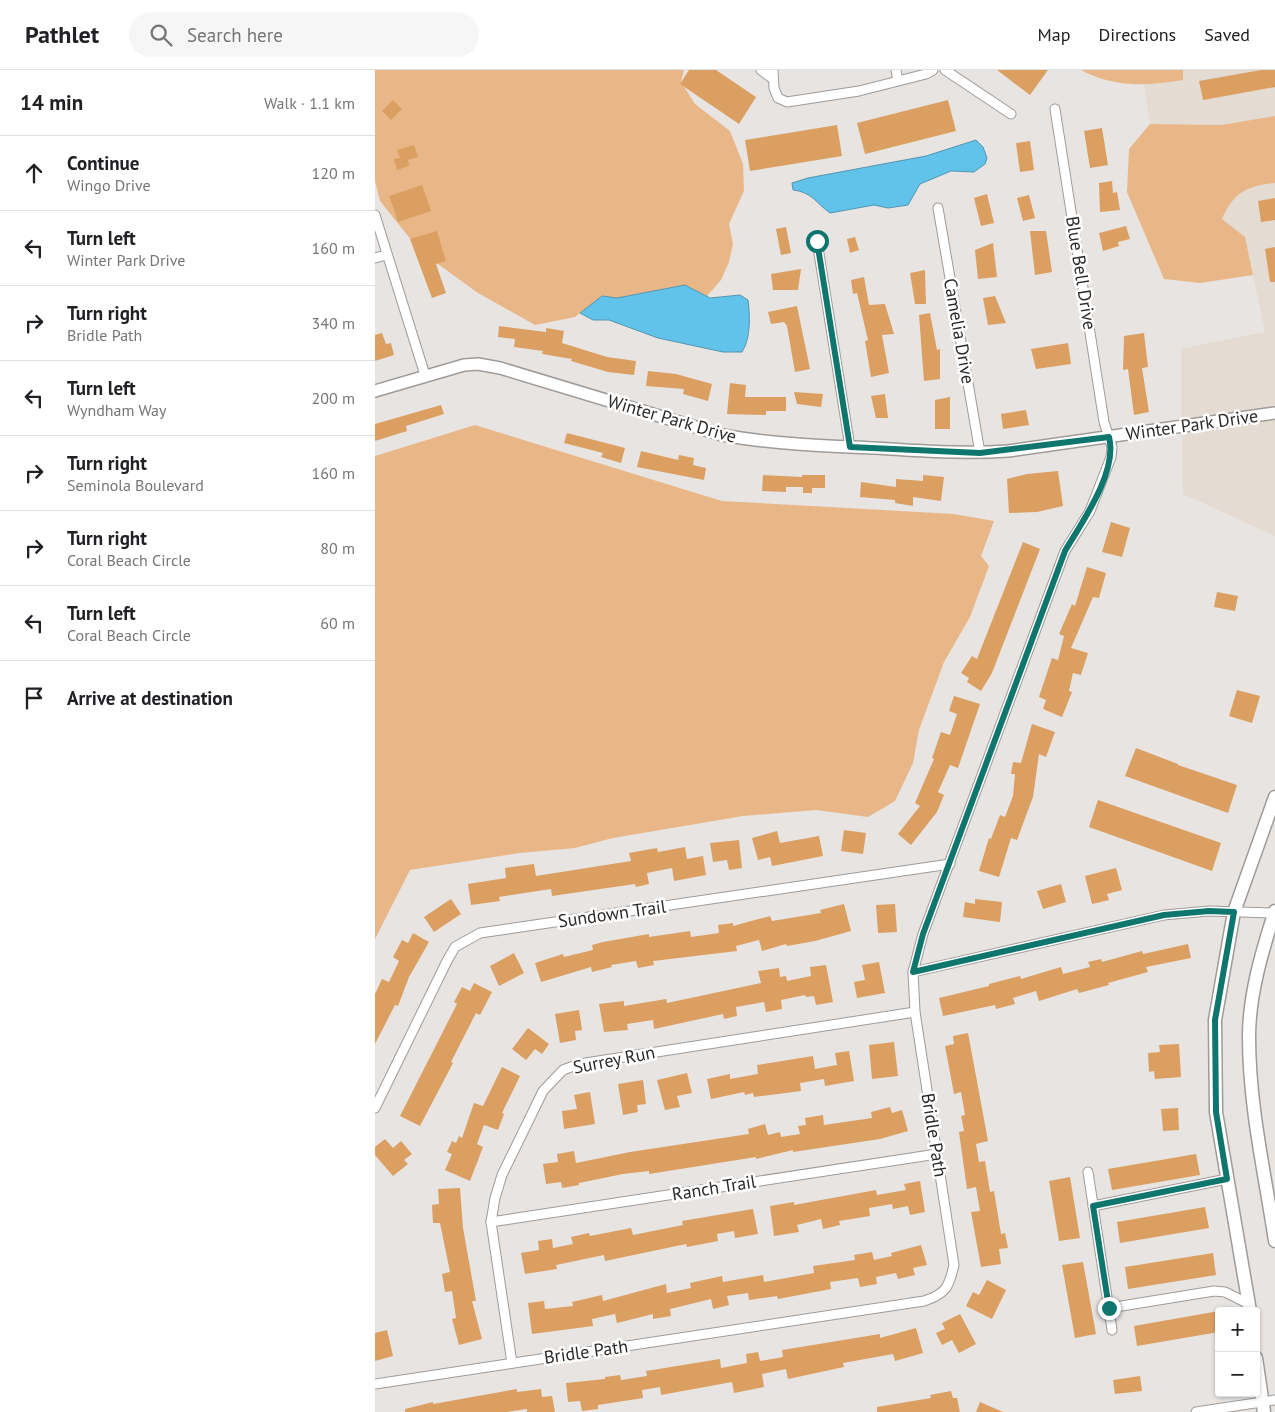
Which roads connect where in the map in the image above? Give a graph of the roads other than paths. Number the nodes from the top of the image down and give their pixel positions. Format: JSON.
{"nodes":[{"id":1,"x":761,"y":70,"type":"edge"},
{"id":2,"x":896,"y":70,"type":"edge"},
{"id":3,"x":933,"y":70,"type":"edge"},
{"id":4,"x":945,"y":70,"type":"edge"},
{"id":5,"x":773,"y":74,"type":"edge"},
{"id":6,"x":898,"y":81,"type":"junction"},
{"id":7,"x":1055,"y":109,"type":"dead end"},
{"id":8,"x":1011,"y":114,"type":"dead end"},
{"id":9,"x":938,"y":208,"type":"dead end"},
{"id":10,"x":375,"y":215,"type":"edge"},
{"id":11,"x":817,"y":241,"type":"dead end"},
{"id":12,"x":387,"y":254,"type":"junction"},
{"id":13,"x":375,"y":258,"type":"edge"},
{"id":14,"x":425,"y":375,"type":"junction"},
{"id":15,"x":375,"y":391,"type":"edge"},
{"id":16,"x":1275,"y":413,"type":"edge"},
{"id":17,"x":1109,"y":437,"type":"junction"},
{"id":18,"x":850,"y":447,"type":"junction"},
{"id":19,"x":980,"y":453,"type":"junction"},
{"id":20,"x":1275,"y":797,"type":"edge"},
{"id":21,"x":950,"y":864,"type":"junction"},
{"id":22,"x":1234,"y":912,"type":"junction"},
{"id":23,"x":1275,"y":912,"type":"edge"},
{"id":24,"x":913,"y":972,"type":"junction"},
{"id":25,"x":915,"y":1012,"type":"junction"},
{"id":26,"x":375,"y":1108,"type":"edge"},
{"id":27,"x":937,"y":1154,"type":"junction"},
{"id":28,"x":1088,"y":1172,"type":"dead end"},
{"id":29,"x":1227,"y":1179,"type":"junction"},
{"id":30,"x":1093,"y":1206,"type":"junction"},
{"id":31,"x":491,"y":1222,"type":"junction"},
{"id":32,"x":1275,"y":1241,"type":"edge"},
{"id":33,"x":1249,"y":1307,"type":"edge"},
{"id":34,"x":1109,"y":1308,"type":"junction"},
{"id":35,"x":1112,"y":1330,"type":"dead end"},
{"id":36,"x":512,"y":1363,"type":"junction"},
{"id":37,"x":1260,"y":1375,"type":"edge"},
{"id":38,"x":375,"y":1384,"type":"edge"},
{"id":39,"x":1267,"y":1405,"type":"edge"},
{"id":40,"x":1196,"y":1412,"type":"edge"}],
"edges":[{"from":1,"to":5,"type":"street"},
{"from":2,"to":6,"type":"street"},
{"from":3,"to":6,"type":"street"},
{"from":4,"to":8,"type":"street"},
{"from":5,"to":6,"type":"street"},
{"from":7,"to":17,"type":"street","name":"Blue Bell Drive"},
{"from":9,"to":19,"type":"street","name":"Camelia Drive"},
{"from":10,"to":12,"type":"street"},
{"from":11,"to":18,"type":"street"},
{"from":12,"to":13,"type":"street"},
{"from":12,"to":14,"type":"street"},
{"from":14,"to":15,"type":"street","name":"Winter Park Drive"},
{"from":14,"to":18,"type":"street","name":"Winter Park Drive"},
{"from":16,"to":17,"type":"street","name":"Winter Park Drive"},
{"from":17,"to":19,"type":"street","name":"Winter Park Drive"},
{"from":17,"to":21,"type":"street","name":"Bridle Path"},
{"from":18,"to":19,"type":"street","name":"Winter Park Drive"},
{"from":20,"to":22,"type":"main road"},
{"from":21,"to":24,"type":"street","name":"Bridle Path"},
{"from":21,"to":26,"type":"street","name":"Sundown Trail"},
{"from":22,"to":23,"type":"street"},
{"from":22,"to":24,"type":"street"},
{"from":22,"to":29,"type":"main road"},
{"from":23,"to":32,"type":"main road"},
{"from":24,"to":25,"type":"street","name":"Bridle Path"},
{"from":25,"to":27,"type":"street","name":"Bridle Path"},
{"from":25,"to":31,"type":"street","name":"Surrey Run"},
{"from":27,"to":31,"type":"street","name":"Ranch Trail"},
{"from":27,"to":36,"type":"street","name":"Bridle Path"},
{"from":28,"to":30,"type":"street"},
{"from":29,"to":30,"type":"street"},
{"from":29,"to":33,"type":"main road"},
{"from":30,"to":34,"type":"street"},
{"from":31,"to":36,"type":"street","name":"Surrey Run"},
{"from":33,"to":34,"type":"street"},
{"from":34,"to":35,"type":"street"},
{"from":36,"to":38,"type":"street","name":"Bridle Path"},
{"from":37,"to":39,"type":"main road"},
{"from":39,"to":40,"type":"street"}]}
